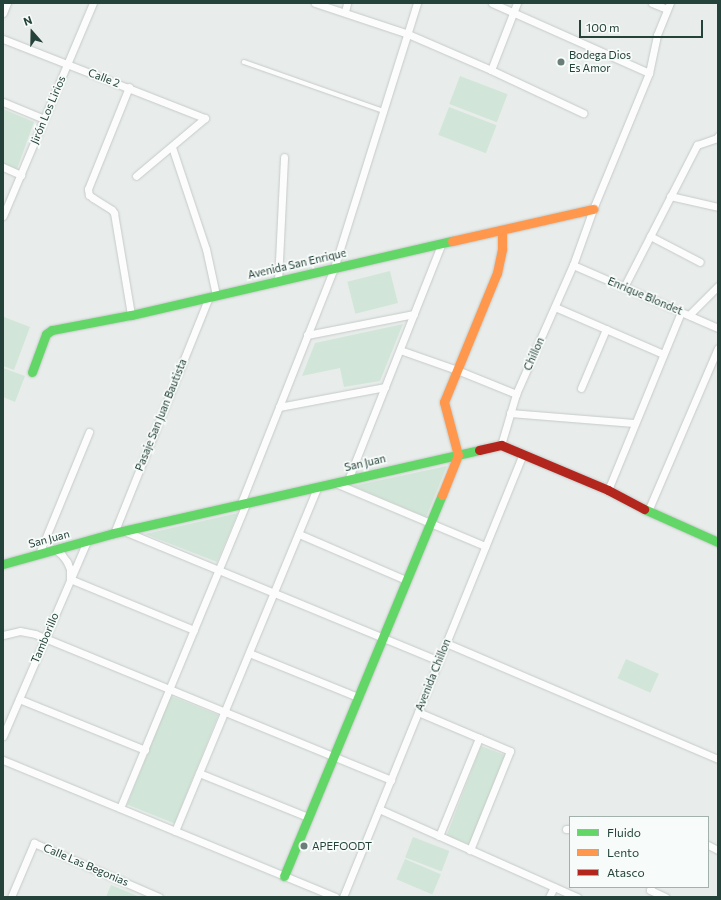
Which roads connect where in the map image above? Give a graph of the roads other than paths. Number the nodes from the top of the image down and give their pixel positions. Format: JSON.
{"nodes":[{"id":1,"x":7,"y":3,"type":"edge"},
{"id":2,"x":93,"y":3,"type":"edge"},
{"id":3,"x":315,"y":3,"type":"edge"},
{"id":4,"x":347,"y":3,"type":"edge"},
{"id":5,"x":417,"y":3,"type":"edge"},
{"id":6,"x":492,"y":3,"type":"edge"},
{"id":7,"x":517,"y":3,"type":"edge"},
{"id":8,"x":652,"y":3,"type":"edge"},
{"id":9,"x":669,"y":6,"type":"edge"},
{"id":10,"x":345,"y":12,"type":"junction"},
{"id":11,"x":513,"y":12,"type":"junction"},
{"id":12,"x":3,"y":13,"type":"edge"},
{"id":13,"x":408,"y":34,"type":"junction"},
{"id":14,"x":3,"y":39,"type":"edge"},
{"id":15,"x":244,"y":62,"type":"dead end"},
{"id":16,"x":68,"y":64,"type":"junction"},
{"id":17,"x":490,"y":70,"type":"junction"},
{"id":18,"x":649,"y":73,"type":"junction"},
{"id":19,"x":129,"y":87,"type":"junction"},
{"id":20,"x":3,"y":102,"type":"edge"},
{"id":21,"x":384,"y":111,"type":"junction"},
{"id":22,"x":583,"y":113,"type":"dead end"},
{"id":23,"x":44,"y":119,"type":"junction"},
{"id":24,"x":718,"y":136,"type":"edge"},
{"id":25,"x":172,"y":147,"type":"junction"},
{"id":26,"x":284,"y":157,"type":"dead end"},
{"id":27,"x":3,"y":167,"type":"edge"},
{"id":28,"x":21,"y":175,"type":"junction"},
{"id":29,"x":136,"y":176,"type":"dead end"},
{"id":30,"x":670,"y":196,"type":"junction"},
{"id":31,"x":718,"y":207,"type":"edge"},
{"id":32,"x":593,"y":209,"type":"junction"},
{"id":33,"x":3,"y":216,"type":"edge"},
{"id":34,"x":502,"y":230,"type":"junction"},
{"id":35,"x":650,"y":236,"type":"junction"},
{"id":36,"x":442,"y":243,"type":"junction"},
{"id":37,"x":700,"y":262,"type":"dead end"},
{"id":38,"x":573,"y":265,"type":"junction"},
{"id":39,"x":334,"y":268,"type":"junction"},
{"id":40,"x":278,"y":281,"type":"junction"},
{"id":41,"x":718,"y":286,"type":"edge"},
{"id":42,"x":624,"y":287,"type":"junction"},
{"id":43,"x":213,"y":296,"type":"junction"},
{"id":44,"x":555,"y":307,"type":"junction"},
{"id":45,"x":681,"y":312,"type":"junction"},
{"id":46,"x":131,"y":314,"type":"junction"},
{"id":47,"x":414,"y":314,"type":"junction"},
{"id":48,"x":688,"y":315,"type":"junction"},
{"id":49,"x":718,"y":328,"type":"edge"},
{"id":50,"x":606,"y":329,"type":"junction"},
{"id":51,"x":307,"y":336,"type":"junction"},
{"id":52,"x":718,"y":348,"type":"edge"},
{"id":53,"x":400,"y":350,"type":"junction"},
{"id":54,"x":663,"y":354,"type":"junction"},
{"id":55,"x":457,"y":370,"type":"junction"},
{"id":56,"x":32,"y":372,"type":"dead end"},
{"id":57,"x":385,"y":386,"type":"junction"},
{"id":58,"x":581,"y":388,"type":"dead end"},
{"id":59,"x":516,"y":394,"type":"junction"},
{"id":60,"x":279,"y":407,"type":"junction"},
{"id":61,"x":510,"y":413,"type":"junction"},
{"id":62,"x":634,"y":423,"type":"junction"},
{"id":63,"x":89,"y":432,"type":"dead end"},
{"id":64,"x":501,"y":445,"type":"junction"},
{"id":65,"x":523,"y":454,"type":"junction"},
{"id":66,"x":458,"y":455,"type":"junction"},
{"id":67,"x":348,"y":480,"type":"junction"},
{"id":68,"x":335,"y":483,"type":"junction"},
{"id":69,"x":318,"y":486,"type":"junction"},
{"id":70,"x":608,"y":490,"type":"junction"},
{"id":71,"x":244,"y":503,"type":"junction"},
{"id":72,"x":648,"y":511,"type":"junction"},
{"id":73,"x":429,"y":523,"type":"junction"},
{"id":74,"x":124,"y":531,"type":"junction"},
{"id":75,"x":114,"y":534,"type":"junction"},
{"id":76,"x":299,"y":534,"type":"junction"},
{"id":77,"x":87,"y":541,"type":"junction"},
{"id":78,"x":718,"y":542,"type":"edge"},
{"id":79,"x":485,"y":546,"type":"junction"},
{"id":80,"x":55,"y":550,"type":"junction"},
{"id":81,"x":39,"y":554,"type":"junction"},
{"id":82,"x":3,"y":564,"type":"edge"},
{"id":83,"x":219,"y":570,"type":"junction"},
{"id":84,"x":70,"y":579,"type":"junction"},
{"id":85,"x":406,"y":580,"type":"junction"},
{"id":86,"x":274,"y":593,"type":"junction"},
{"id":87,"x":194,"y":630,"type":"junction"},
{"id":88,"x":3,"y":635,"type":"edge"},
{"id":89,"x":45,"y":638,"type":"junction"},
{"id":90,"x":382,"y":638,"type":"junction"},
{"id":91,"x":446,"y":643,"type":"junction"},
{"id":92,"x":249,"y":653,"type":"junction"},
{"id":93,"x":439,"y":661,"type":"junction"},
{"id":94,"x":170,"y":689,"type":"junction"},
{"id":95,"x":358,"y":697,"type":"junction"},
{"id":96,"x":19,"y":699,"type":"junction"},
{"id":97,"x":225,"y":711,"type":"junction"},
{"id":98,"x":418,"y":712,"type":"junction"},
{"id":99,"x":3,"y":736,"type":"edge"},
{"id":100,"x":479,"y":738,"type":"junction"},
{"id":101,"x":144,"y":750,"type":"junction"},
{"id":102,"x":333,"y":756,"type":"junction"},
{"id":103,"x":718,"y":759,"type":"edge"},
{"id":104,"x":3,"y":760,"type":"edge"},
{"id":105,"x":199,"y":772,"type":"junction"},
{"id":106,"x":391,"y":780,"type":"junction"},
{"id":107,"x":120,"y":808,"type":"junction"},
{"id":108,"x":379,"y":809,"type":"junction"},
{"id":109,"x":308,"y":817,"type":"junction"},
{"id":110,"x":175,"y":831,"type":"junction"},
{"id":111,"x":439,"y":836,"type":"junction"},
{"id":112,"x":709,"y":846,"type":"edge"},
{"id":113,"x":470,"y":850,"type":"junction"},
{"id":114,"x":718,"y":850,"type":"edge"},
{"id":115,"x":284,"y":876,"type":"junction"},
{"id":116,"x":554,"y":887,"type":"junction"},
{"id":117,"x":651,"y":888,"type":"edge"},
{"id":118,"x":10,"y":897,"type":"edge"},
{"id":119,"x":160,"y":897,"type":"edge"},
{"id":120,"x":335,"y":897,"type":"edge"},
{"id":121,"x":343,"y":897,"type":"edge"},
{"id":122,"x":550,"y":897,"type":"edge"},
{"id":123,"x":576,"y":897,"type":"edge"},
{"id":124,"x":664,"y":897,"type":"edge"}],
"edges":[{"from":1,"to":12,"type":"street"},
{"from":2,"to":16,"type":"street","name":"Jirón Los Lirios"},
{"from":3,"to":10,"type":"street"},
{"from":4,"to":10,"type":"street"},
{"from":5,"to":13,"type":"street"},
{"from":6,"to":11,"type":"street"},
{"from":7,"to":11,"type":"street"},
{"from":8,"to":9,"type":"street"},
{"from":9,"to":18,"type":"street","name":"Chillon"},
{"from":10,"to":13,"type":"street"},
{"from":11,"to":17,"type":"street"},
{"from":11,"to":18,"type":"street"},
{"from":13,"to":17,"type":"street"},
{"from":13,"to":21,"type":"street"},
{"from":14,"to":16,"type":"street","name":"Calle 2"},
{"from":15,"to":21,"type":"lane"},
{"from":16,"to":19,"type":"street","name":"Calle 2"},
{"from":16,"to":23,"type":"street","name":"Jirón Los Lirios"},
{"from":17,"to":22,"type":"street"},
{"from":18,"to":32,"type":"street","name":"Chillon"},
{"from":19,"to":25,"type":"street","name":"Calle 2"},
{"from":19,"to":46,"type":"street"},
{"from":20,"to":23,"type":"street"},
{"from":21,"to":39,"type":"street"},
{"from":23,"to":28,"type":"street","name":"Jirón Los Lirios"},
{"from":24,"to":30,"type":"street"},
{"from":25,"to":29,"type":"street"},
{"from":25,"to":43,"type":"street"},
{"from":26,"to":40,"type":"street"},
{"from":27,"to":28,"type":"street"},
{"from":28,"to":33,"type":"street","name":"Jirón Los Lirios"},
{"from":30,"to":31,"type":"street"},
{"from":30,"to":35,"type":"street"},
{"from":32,"to":34,"type":"street","name":"Avenida San Enrique"},
{"from":32,"to":38,"type":"street","name":"Chillon"},
{"from":34,"to":36,"type":"street","name":"Avenida San Enrique"},
{"from":34,"to":55,"type":"street"},
{"from":35,"to":37,"type":"street"},
{"from":35,"to":42,"type":"street"},
{"from":36,"to":39,"type":"street","name":"Avenida San Enrique"},
{"from":36,"to":47,"type":"street"},
{"from":38,"to":42,"type":"street","name":"Enrique Blondet"},
{"from":38,"to":44,"type":"street","name":"Chillon"},
{"from":39,"to":40,"type":"street","name":"Avenida San Enrique"},
{"from":39,"to":51,"type":"street"},
{"from":40,"to":43,"type":"street","name":"Avenida San Enrique"},
{"from":41,"to":48,"type":"street"},
{"from":42,"to":45,"type":"street","name":"Enrique Blondet"},
{"from":43,"to":46,"type":"street","name":"Avenida San Enrique"},
{"from":43,"to":75,"type":"street","name":"Pasaje San Juan Bautista"},
{"from":44,"to":50,"type":"street"},
{"from":44,"to":59,"type":"street","name":"Chillon"},
{"from":45,"to":48,"type":"street","name":"Enrique Blondet"},
{"from":45,"to":54,"type":"street"},
{"from":46,"to":56,"type":"street","name":"Avenida San Enrique"},
{"from":47,"to":51,"type":"street"},
{"from":47,"to":53,"type":"street"},
{"from":48,"to":49,"type":"street","name":"Enrique Blondet"},
{"from":50,"to":54,"type":"street"},
{"from":50,"to":58,"type":"street"},
{"from":51,"to":60,"type":"street"},
{"from":52,"to":72,"type":"street"},
{"from":53,"to":55,"type":"street"},
{"from":53,"to":57,"type":"street"},
{"from":54,"to":62,"type":"street"},
{"from":55,"to":59,"type":"street"},
{"from":55,"to":66,"type":"street"},
{"from":57,"to":60,"type":"street"},
{"from":57,"to":67,"type":"street"},
{"from":59,"to":61,"type":"street","name":"Chillon"},
{"from":60,"to":71,"type":"street"},
{"from":61,"to":62,"type":"street"},
{"from":61,"to":64,"type":"street","name":"Chillon"},
{"from":62,"to":70,"type":"street"},
{"from":63,"to":81,"type":"street"},
{"from":64,"to":65,"type":"street"},
{"from":64,"to":66,"type":"street","name":"San Juan"},
{"from":65,"to":70,"type":"street"},
{"from":65,"to":79,"type":"street","name":"Avenida Chillon"},
{"from":66,"to":67,"type":"street","name":"San Juan"},
{"from":66,"to":73,"type":"street"},
{"from":67,"to":68,"type":"street","name":"San Juan"},
{"from":68,"to":69,"type":"street","name":"San Juan"},
{"from":68,"to":73,"type":"street"},
{"from":69,"to":71,"type":"street","name":"San Juan"},
{"from":69,"to":76,"type":"street"},
{"from":70,"to":72,"type":"street"},
{"from":71,"to":74,"type":"street","name":"San Juan"},
{"from":71,"to":83,"type":"street"},
{"from":72,"to":78,"type":"street"},
{"from":73,"to":79,"type":"street"},
{"from":73,"to":85,"type":"street"},
{"from":74,"to":75,"type":"street","name":"San Juan"},
{"from":74,"to":83,"type":"street"},
{"from":75,"to":77,"type":"street","name":"San Juan"},
{"from":76,"to":85,"type":"street"},
{"from":76,"to":86,"type":"street"},
{"from":77,"to":80,"type":"street","name":"San Juan"},
{"from":77,"to":84,"type":"street","name":"Tamborillo"},
{"from":79,"to":91,"type":"street","name":"Avenida Chillon"},
{"from":80,"to":81,"type":"street","name":"San Juan"},
{"from":80,"to":84,"type":"street"},
{"from":81,"to":82,"type":"street","name":"San Juan"},
{"from":83,"to":86,"type":"street"},
{"from":83,"to":87,"type":"street"},
{"from":84,"to":87,"type":"street"},
{"from":84,"to":89,"type":"street","name":"Tamborillo"},
{"from":85,"to":90,"type":"street"},
{"from":86,"to":90,"type":"street"},
{"from":86,"to":92,"type":"street"},
{"from":87,"to":94,"type":"street"},
{"from":88,"to":89,"type":"street"},
{"from":89,"to":94,"type":"street"},
{"from":89,"to":96,"type":"street","name":"Tamborillo"},
{"from":90,"to":93,"type":"street"},
{"from":90,"to":95,"type":"street"},
{"from":91,"to":93,"type":"street","name":"Avenida Chillon"},
{"from":91,"to":103,"type":"street"},
{"from":92,"to":95,"type":"street"},
{"from":92,"to":97,"type":"street"},
{"from":93,"to":98,"type":"street","name":"Avenida Chillon"},
{"from":94,"to":97,"type":"street"},
{"from":94,"to":101,"type":"street"},
{"from":95,"to":102,"type":"street"},
{"from":96,"to":99,"type":"street","name":"Tamborillo"},
{"from":96,"to":101,"type":"street"},
{"from":97,"to":102,"type":"street"},
{"from":97,"to":105,"type":"street"},
{"from":98,"to":100,"type":"street"},
{"from":98,"to":106,"type":"street","name":"Avenida Chillon"},
{"from":100,"to":111,"type":"street"},
{"from":100,"to":113,"type":"street"},
{"from":101,"to":107,"type":"street"},
{"from":102,"to":106,"type":"street"},
{"from":102,"to":109,"type":"street"},
{"from":104,"to":107,"type":"street"},
{"from":105,"to":109,"type":"street"},
{"from":105,"to":110,"type":"street"},
{"from":106,"to":108,"type":"street","name":"Avenida Chillon"},
{"from":107,"to":110,"type":"street"},
{"from":108,"to":111,"type":"street"},
{"from":108,"to":121,"type":"street","name":"Avenida Chillon"},
{"from":109,"to":115,"type":"street"},
{"from":110,"to":115,"type":"street"},
{"from":111,"to":113,"type":"street"},
{"from":112,"to":114,"type":"street"},
{"from":113,"to":116,"type":"street"},
{"from":115,"to":120,"type":"street"},
{"from":116,"to":122,"type":"street"},
{"from":116,"to":123,"type":"street"},
{"from":117,"to":124,"type":"street"},
{"from":118,"to":119,"type":"street","name":"Calle Las Begonias"}]}
